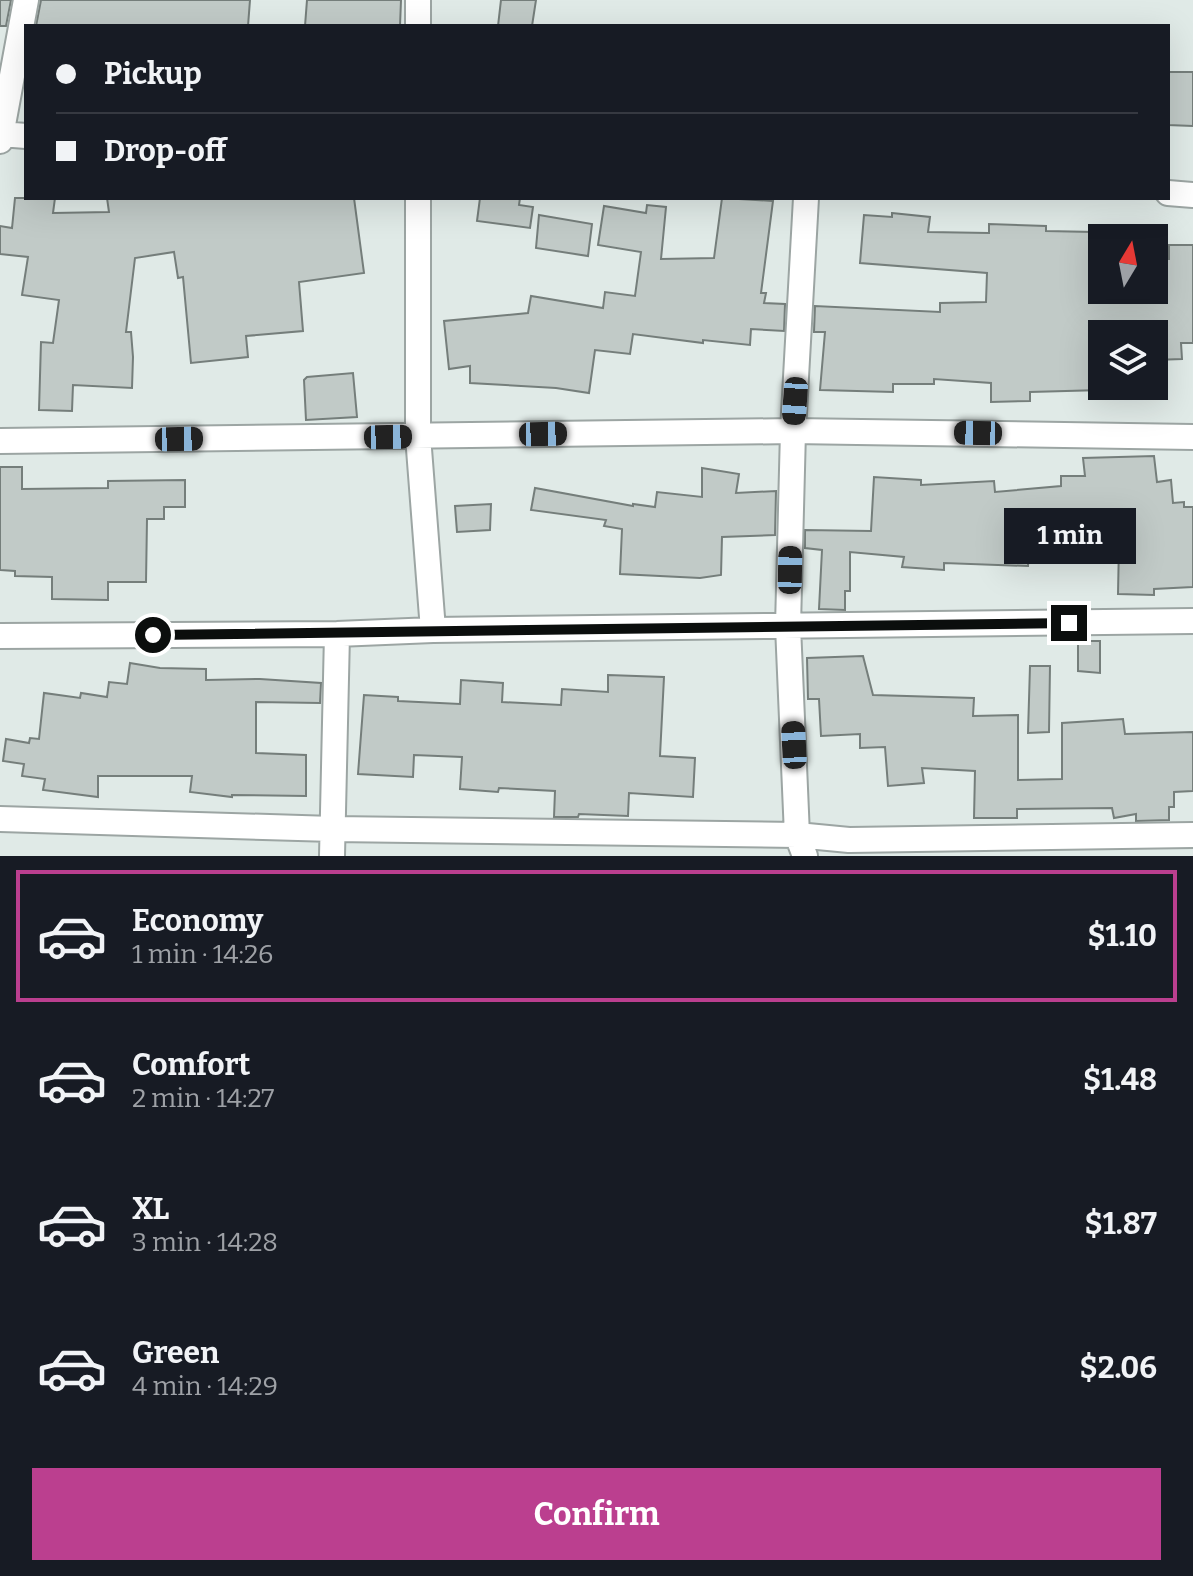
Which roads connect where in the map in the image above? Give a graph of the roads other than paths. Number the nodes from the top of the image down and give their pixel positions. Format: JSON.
{"nodes":[{"id":1,"x":26,"y":0,"type":"edge"},
{"id":2,"x":418,"y":0,"type":"edge"},
{"id":3,"x":418,"y":24,"type":"edge"},
{"id":4,"x":7,"y":51,"type":"edge"},
{"id":5,"x":1,"y":134,"type":"edge"},
{"id":6,"x":24,"y":136,"type":"edge"},
{"id":7,"x":0,"y":141,"type":"edge"},
{"id":8,"x":1170,"y":193,"type":"edge"},
{"id":9,"x":1193,"y":195,"type":"edge"},
{"id":10,"x":418,"y":200,"type":"edge"},
{"id":11,"x":806,"y":200,"type":"edge"},
{"id":12,"x":793,"y":431,"type":"junction"},
{"id":13,"x":418,"y":436,"type":"junction"},
{"id":14,"x":1193,"y":437,"type":"edge"},
{"id":15,"x":0,"y":441,"type":"edge"},
{"id":16,"x":1193,"y":621,"type":"edge"},
{"id":17,"x":788,"y":626,"type":"junction"},
{"id":18,"x":433,"y":630,"type":"junction"},
{"id":19,"x":337,"y":634,"type":"junction"},
{"id":20,"x":0,"y":636,"type":"edge"},
{"id":21,"x":0,"y":819,"type":"edge"},
{"id":22,"x":333,"y":829,"type":"junction"},
{"id":23,"x":1193,"y":835,"type":"edge"},
{"id":24,"x":801,"y":845,"type":"edge"},
{"id":25,"x":332,"y":856,"type":"edge"}],
"edges":[{"from":1,"to":4,"type":"street"},
{"from":2,"to":3,"type":"street"},
{"from":4,"to":5,"type":"street"},
{"from":5,"to":6,"type":"street"},
{"from":5,"to":7,"type":"street"},
{"from":8,"to":9,"type":"street"},
{"from":10,"to":13,"type":"street"},
{"from":11,"to":12,"type":"street"},
{"from":12,"to":13,"type":"street"},
{"from":12,"to":14,"type":"street"},
{"from":12,"to":17,"type":"street"},
{"from":13,"to":15,"type":"street"},
{"from":13,"to":18,"type":"street"},
{"from":16,"to":17,"type":"street"},
{"from":17,"to":18,"type":"street"},
{"from":17,"to":24,"type":"street"},
{"from":18,"to":19,"type":"street"},
{"from":19,"to":20,"type":"street"},
{"from":19,"to":22,"type":"street"},
{"from":21,"to":22,"type":"street"},
{"from":22,"to":24,"type":"street"},
{"from":22,"to":25,"type":"street"},
{"from":23,"to":24,"type":"street"}]}
